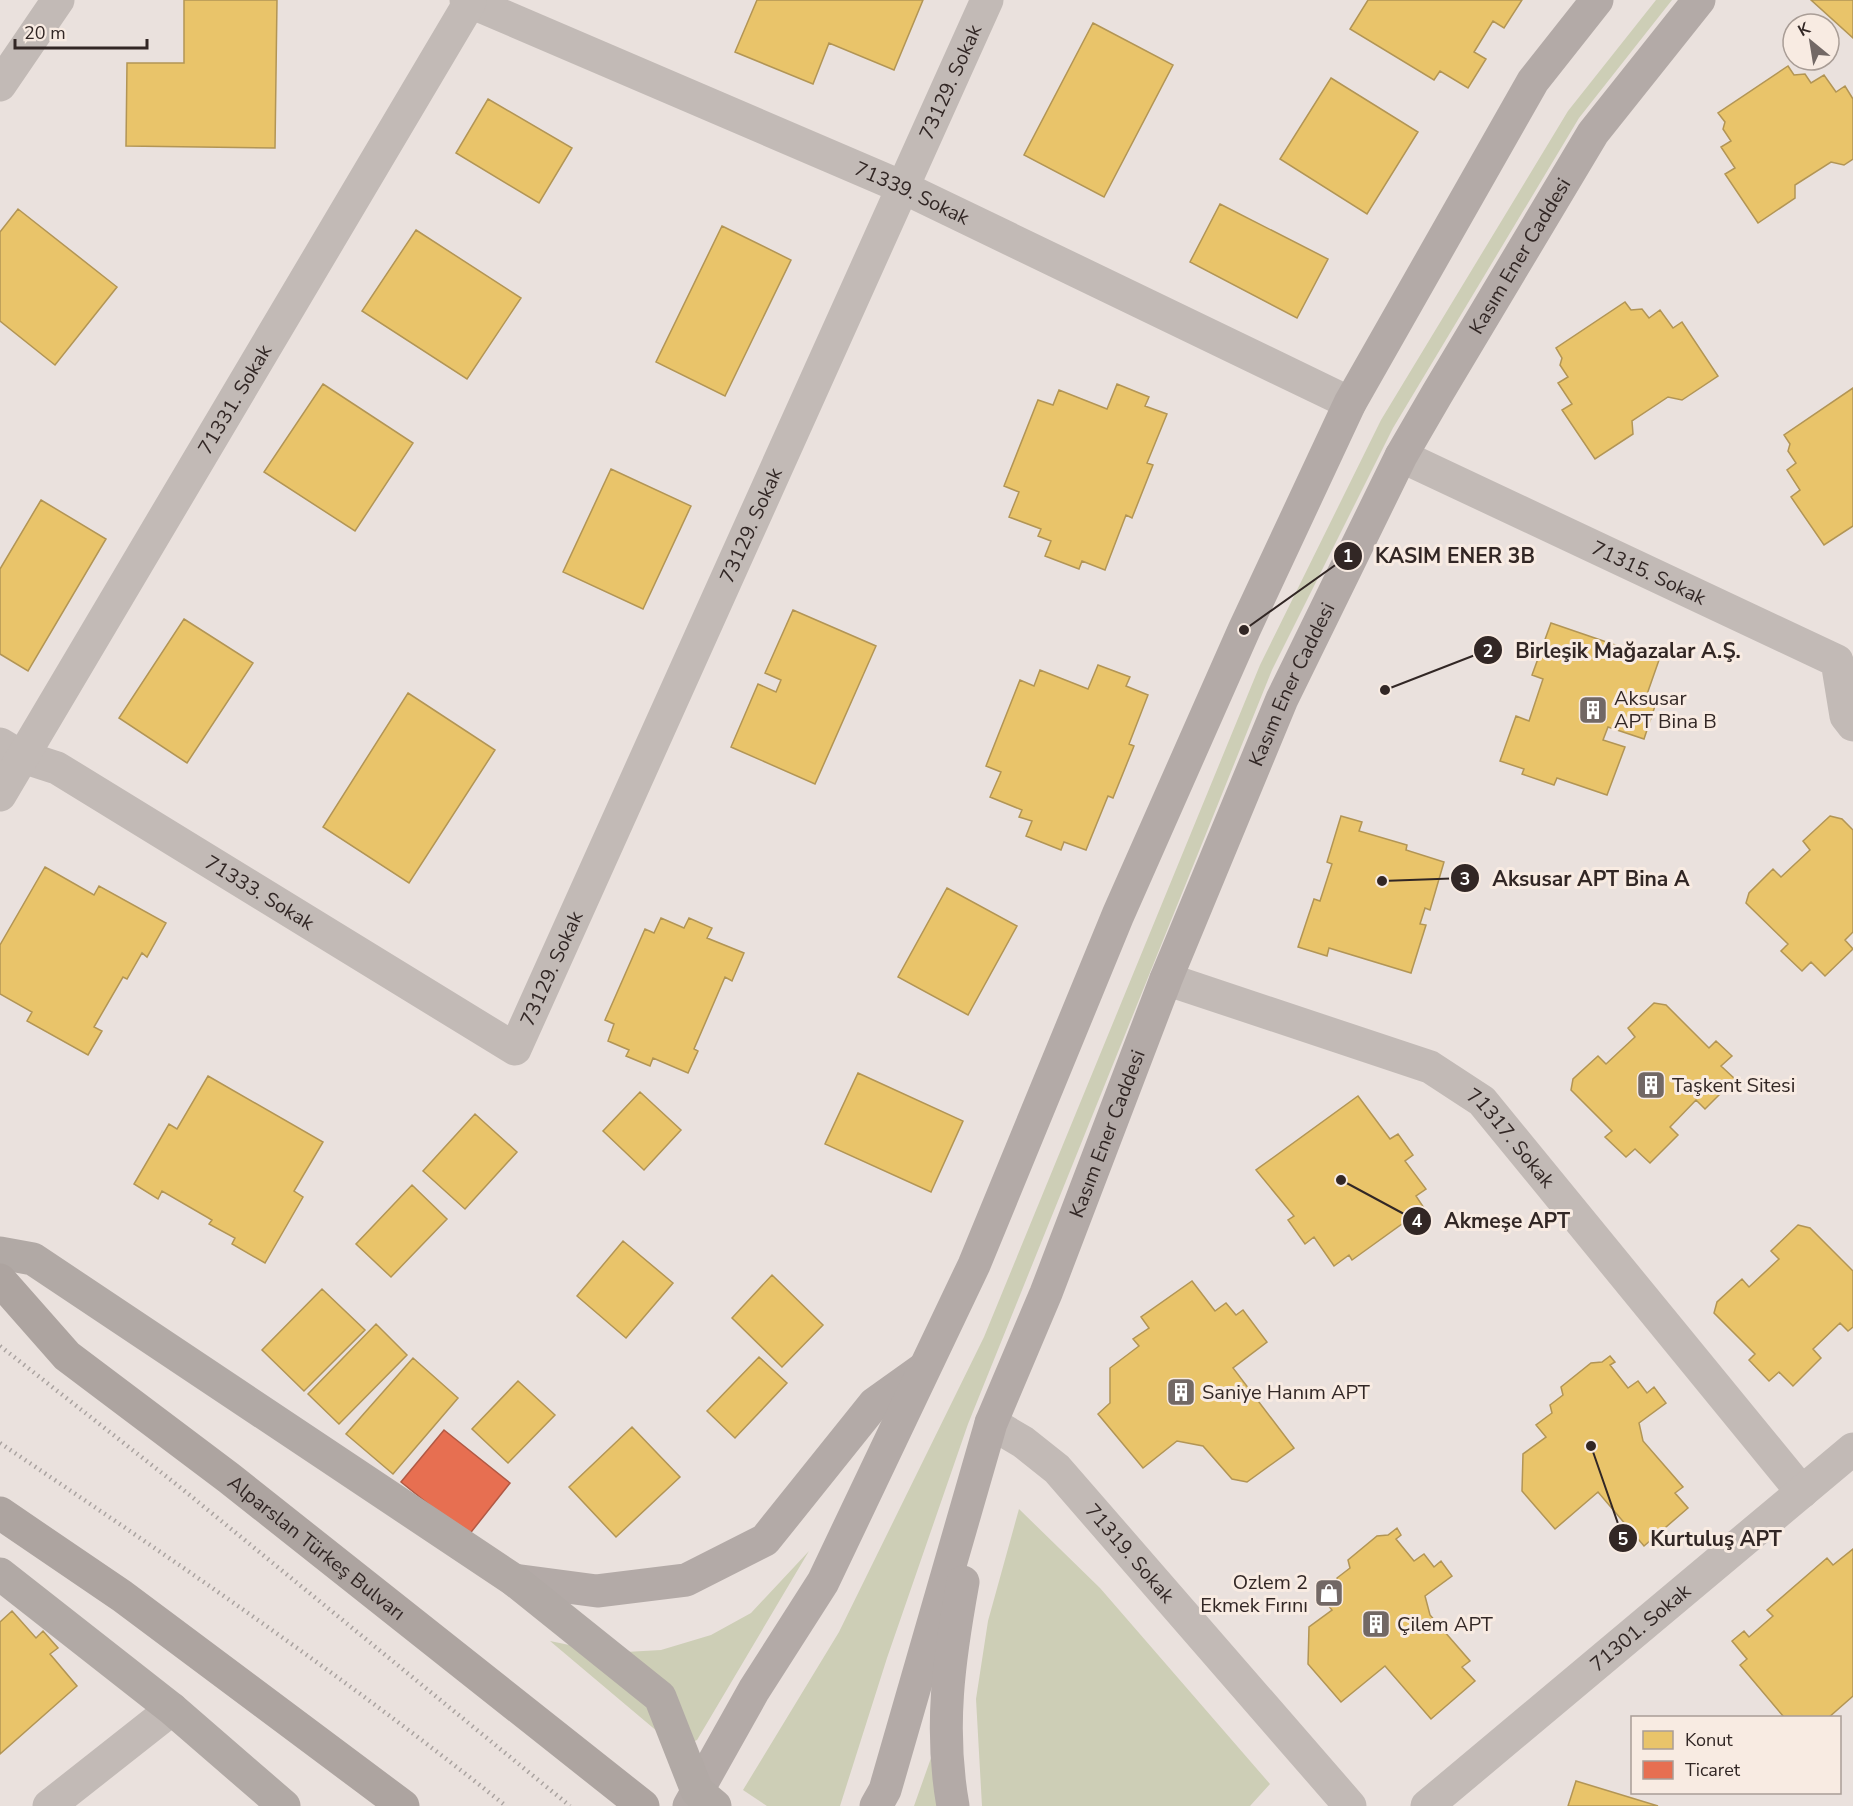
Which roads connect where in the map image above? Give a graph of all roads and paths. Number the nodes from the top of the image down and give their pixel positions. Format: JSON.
{"nodes":[{"id":1,"x":58,"y":0,"type":"edge"},
{"id":2,"x":987,"y":0,"type":"edge"},
{"id":3,"x":1597,"y":0,"type":"edge"},
{"id":4,"x":1699,"y":0,"type":"edge"},
{"id":5,"x":468,"y":1,"type":"edge"},
{"id":6,"x":0,"y":85,"type":"edge"},
{"id":7,"x":902,"y":187,"type":"junction"},
{"id":8,"x":1350,"y":403,"type":"junction"},
{"id":9,"x":1401,"y":456,"type":"junction"},
{"id":10,"x":1847,"y":680,"type":"edge"},
{"id":11,"x":1853,"y":725,"type":"edge"},
{"id":12,"x":10,"y":750,"type":"edge"},
{"id":13,"x":0,"y":795,"type":"edge"},
{"id":14,"x":1166,"y":979,"type":"junction"},
{"id":15,"x":515,"y":1049,"type":"joint"},
{"id":16,"x":0,"y":1253,"type":"edge"},
{"id":17,"x":0,"y":1280,"type":"edge"},
{"id":18,"x":924,"y":1368,"type":"junction"},
{"id":19,"x":990,"y":1423,"type":"junction"},
{"id":20,"x":1853,"y":1449,"type":"edge"},
{"id":21,"x":1802,"y":1492,"type":"junction"},
{"id":22,"x":0,"y":1513,"type":"edge"},
{"id":23,"x":0,"y":1574,"type":"edge"},
{"id":24,"x":514,"y":1580,"type":"junction"},
{"id":25,"x":172,"y":1709,"type":"junction"},
{"id":26,"x":700,"y":1801,"type":"edge"},
{"id":27,"x":50,"y":1806,"type":"edge"},
{"id":28,"x":284,"y":1806,"type":"edge"},
{"id":29,"x":403,"y":1806,"type":"edge"},
{"id":30,"x":642,"y":1806,"type":"edge"},
{"id":31,"x":876,"y":1806,"type":"edge"},
{"id":32,"x":953,"y":1806,"type":"edge"},
{"id":33,"x":1350,"y":1806,"type":"edge"},
{"id":34,"x":1427,"y":1806,"type":"edge"}],
"edges":[{"from":1,"to":6,"type":"street"},
{"from":2,"to":7,"type":"street","name":"73129. Sokak"},
{"from":3,"to":8,"type":"main road"},
{"from":4,"to":9,"type":"main road","name":"Kasım Ener Caddesi"},
{"from":5,"to":7,"type":"street","name":"71339. Sokak"},
{"from":5,"to":12,"type":"street","name":"71331. Sokak"},
{"from":7,"to":8,"type":"street","name":"71339. Sokak"},
{"from":7,"to":15,"type":"street","name":"73129. Sokak"},
{"from":8,"to":18,"type":"main road"},
{"from":9,"to":10,"type":"street","name":"71315. Sokak"},
{"from":9,"to":14,"type":"main road","name":"Kasım Ener Caddesi"},
{"from":10,"to":11,"type":"street","name":"71315. Sokak"},
{"from":12,"to":13,"type":"street","name":"71331. Sokak"},
{"from":12,"to":15,"type":"street","name":"71333. Sokak"},
{"from":14,"to":19,"type":"main road","name":"Kasım Ener Caddesi"},
{"from":14,"to":21,"type":"street","name":"71317. Sokak"},
{"from":16,"to":24,"type":"main road"},
{"from":17,"to":30,"type":"highway","name":"Alparslan Türkeş Bulvarı"},
{"from":18,"to":24,"type":"main road"},
{"from":18,"to":26,"type":"main road"},
{"from":19,"to":31,"type":"main road"},
{"from":19,"to":32,"type":"main road"},
{"from":19,"to":33,"type":"street","name":"71319. Sokak"},
{"from":20,"to":21,"type":"street","name":"71301. Sokak"},
{"from":21,"to":34,"type":"street","name":"71301. Sokak"},
{"from":22,"to":29,"type":"highway"},
{"from":23,"to":25,"type":"main road"},
{"from":24,"to":26,"type":"main road"},
{"from":25,"to":27,"type":"street"},
{"from":25,"to":28,"type":"main road"}]}
